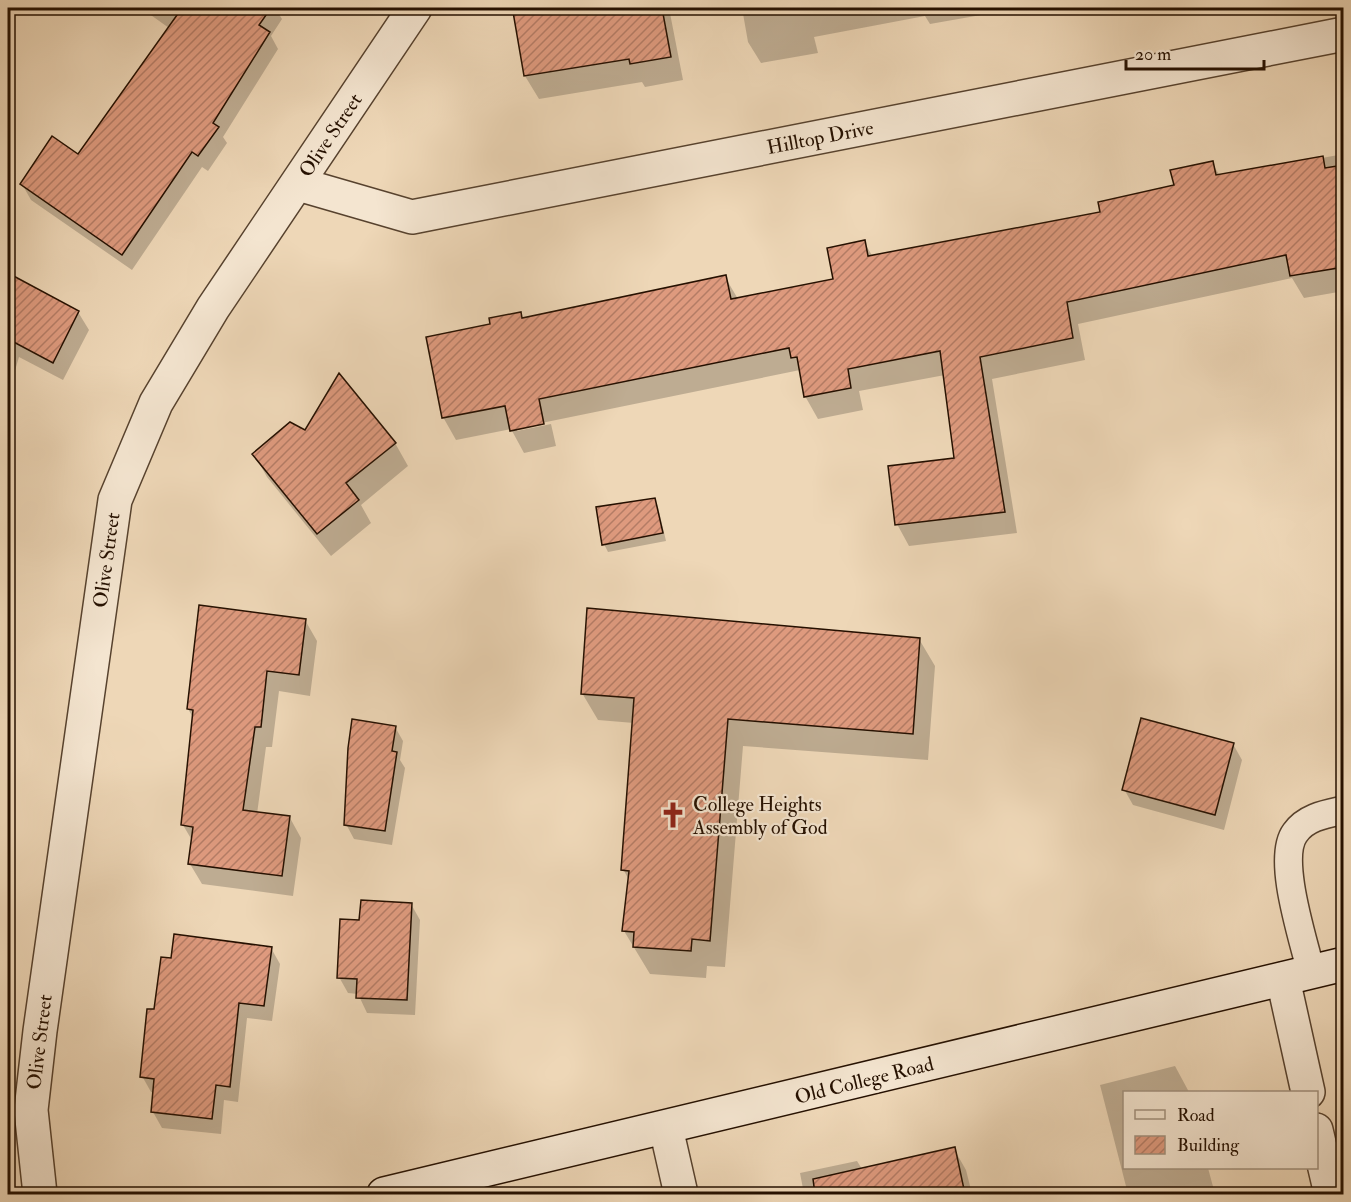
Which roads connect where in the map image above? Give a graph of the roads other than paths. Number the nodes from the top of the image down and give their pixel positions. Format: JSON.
{"nodes":[{"id":1,"x":415,"y":8,"type":"edge"},
{"id":2,"x":1344,"y":34,"type":"edge"},
{"id":3,"x":298,"y":184,"type":"junction"},
{"id":4,"x":1344,"y":810,"type":"edge"},
{"id":5,"x":1344,"y":964,"type":"edge"},
{"id":6,"x":1297,"y":975,"type":"junction"},
{"id":7,"x":1308,"y":1091,"type":"edge"},
{"id":8,"x":666,"y":1128,"type":"junction"},
{"id":9,"x":1318,"y":1135,"type":"edge"},
{"id":10,"x":40,"y":1194,"type":"edge"},
{"id":11,"x":384,"y":1194,"type":"edge"},
{"id":12,"x":681,"y":1194,"type":"edge"},
{"id":13,"x":1331,"y":1194,"type":"edge"}],
"edges":[{"from":1,"to":3,"type":"street","name":"Olive Street"},
{"from":2,"to":3,"type":"street","name":"Hilltop Drive"},
{"from":3,"to":10,"type":"street","name":"Olive Street"},
{"from":4,"to":6,"type":"lane"},
{"from":5,"to":6,"type":"street","name":"Old College Road"},
{"from":6,"to":7,"type":"street"},
{"from":6,"to":8,"type":"street","name":"Old College Road"},
{"from":8,"to":11,"type":"street","name":"Old College Road"},
{"from":8,"to":12,"type":"street"},
{"from":9,"to":13,"type":"street"}]}
